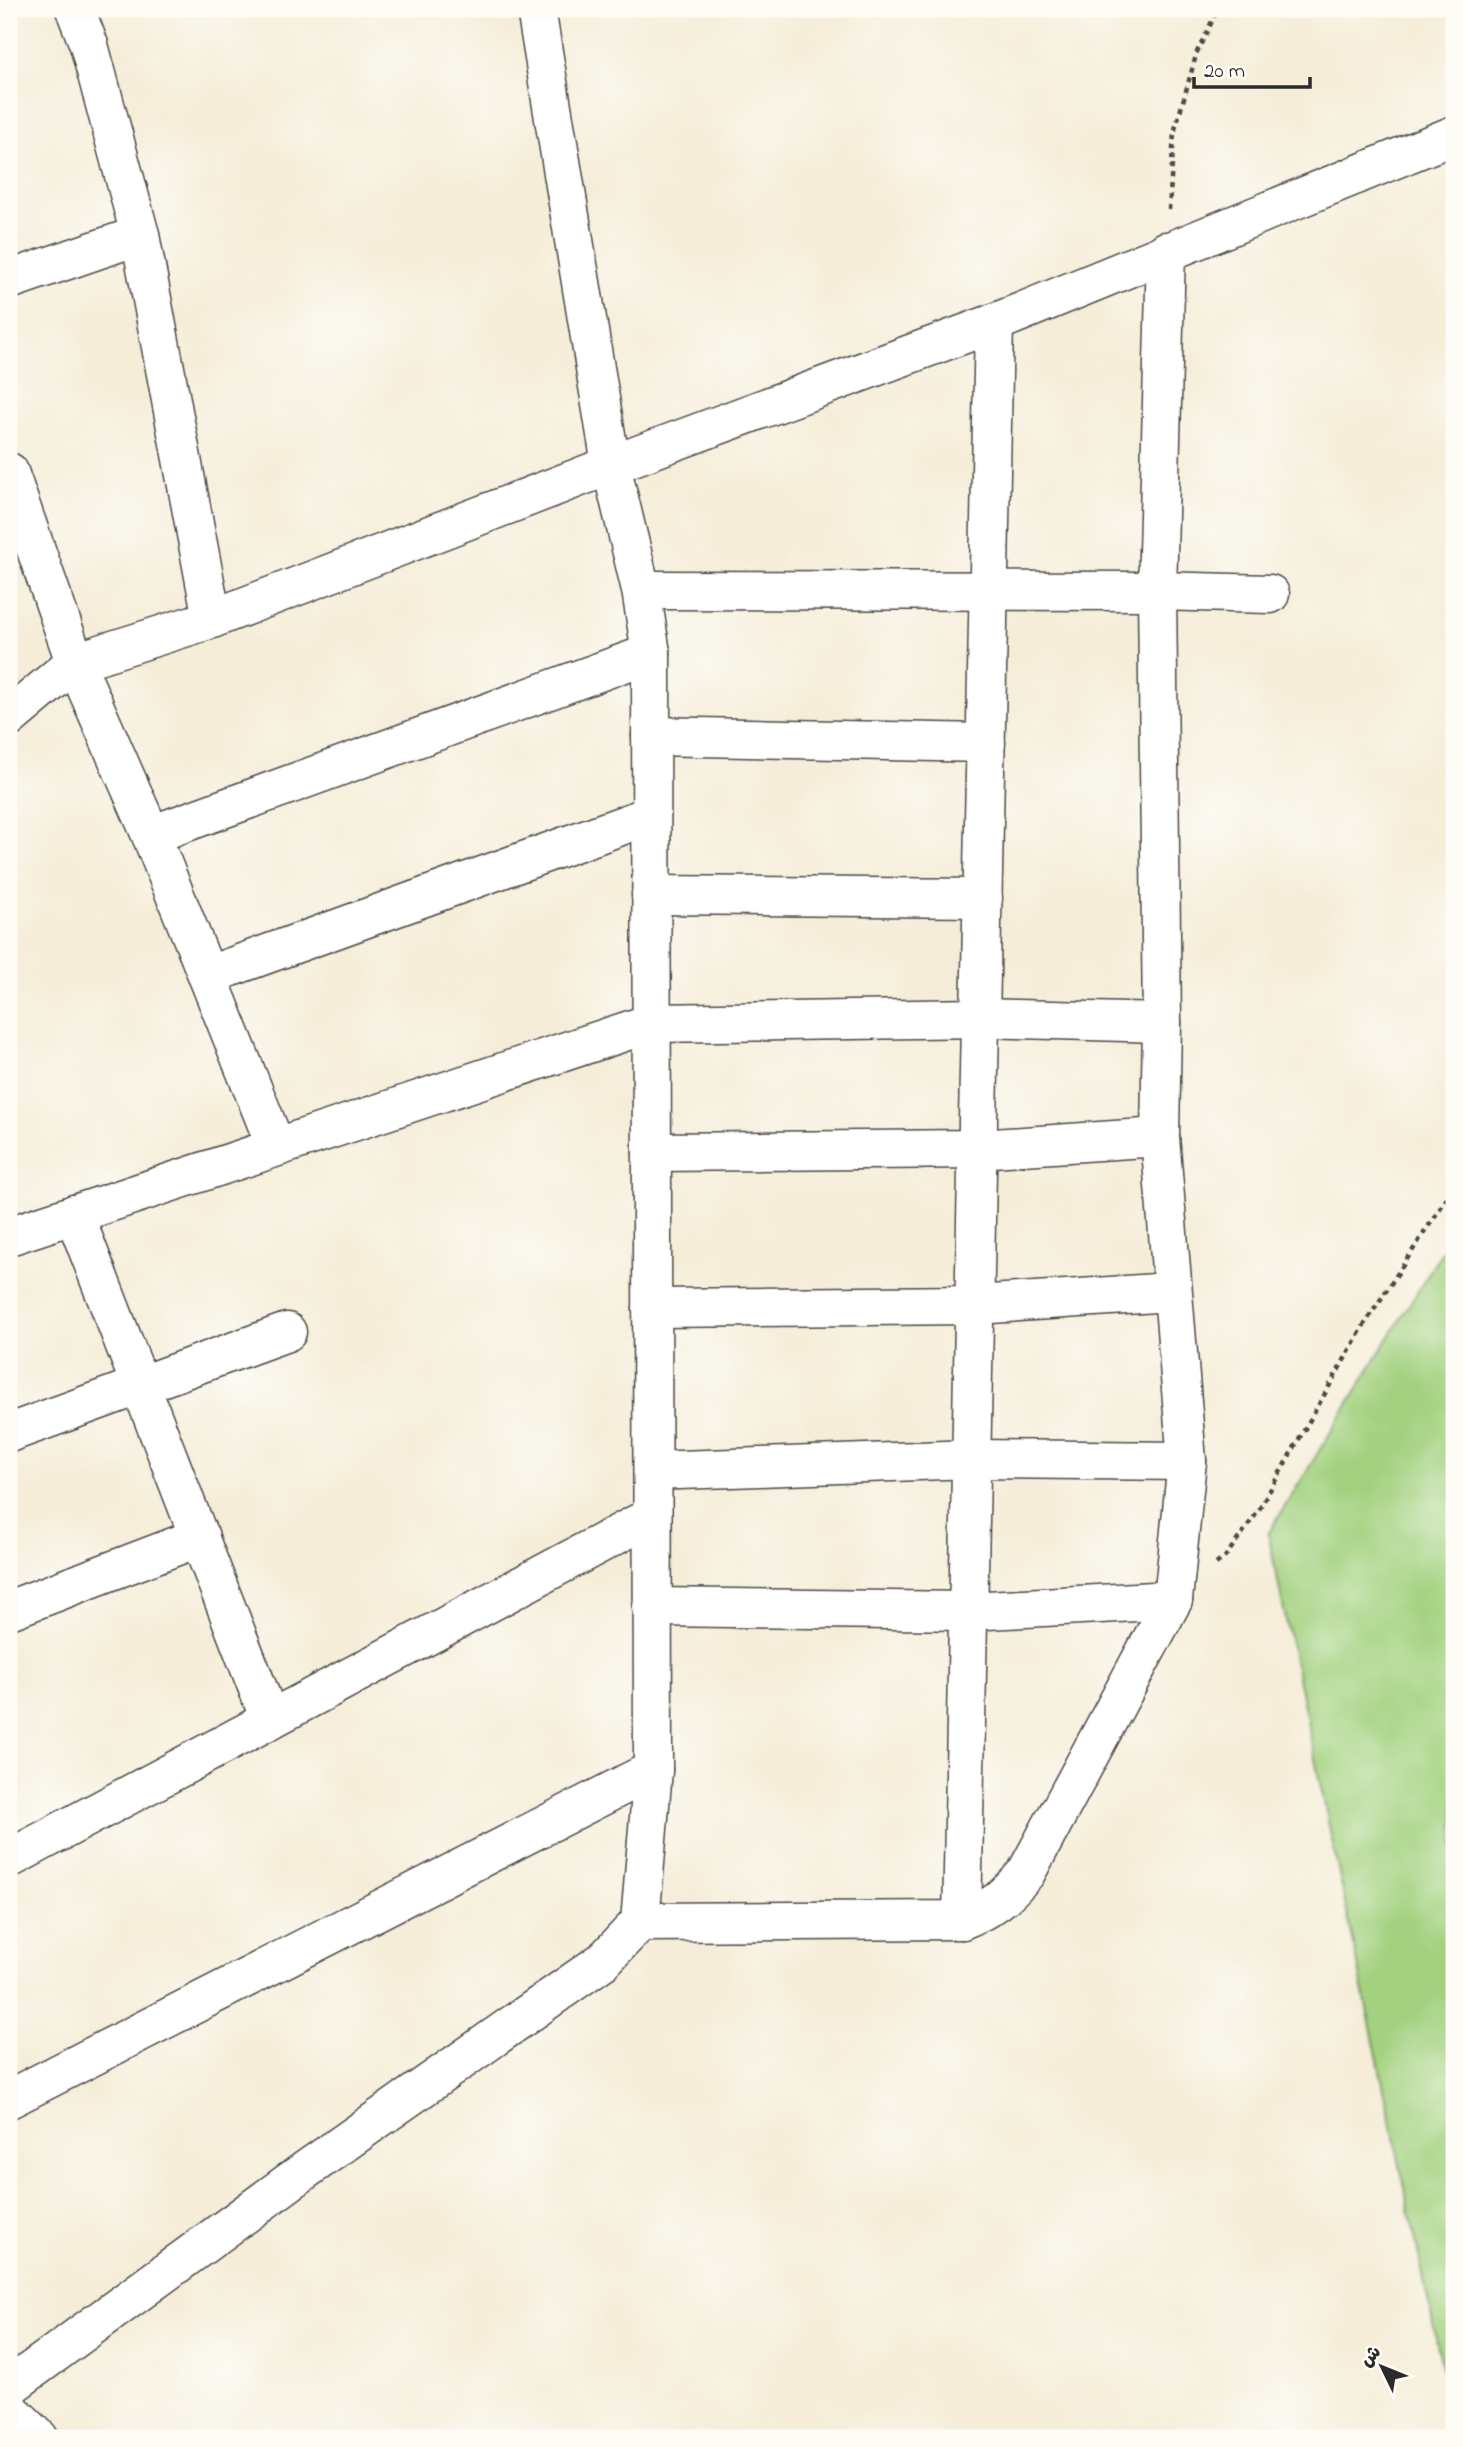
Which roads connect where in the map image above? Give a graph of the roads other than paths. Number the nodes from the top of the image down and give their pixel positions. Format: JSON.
{"nodes":[{"id":1,"x":75,"y":9,"type":"edge"},
{"id":2,"x":536,"y":9,"type":"edge"},
{"id":3,"x":1454,"y":135,"type":"edge"},
{"id":4,"x":140,"y":235,"type":"junction"},
{"id":5,"x":1166,"y":251,"type":"junction"},
{"id":6,"x":9,"y":280,"type":"edge"},
{"id":7,"x":994,"y":323,"type":"junction"},
{"id":8,"x":611,"y":465,"type":"junction"},
{"id":9,"x":9,"y":472,"type":"edge"},
{"id":10,"x":641,"y":590,"type":"junction"},
{"id":11,"x":1157,"y":591,"type":"junction"},
{"id":12,"x":989,"y":592,"type":"junction"},
{"id":13,"x":1270,"y":594,"type":"dead end"},
{"id":14,"x":212,"y":619,"type":"junction"},
{"id":15,"x":651,"y":653,"type":"junction"},
{"id":16,"x":75,"y":662,"type":"junction"},
{"id":17,"x":9,"y":718,"type":"edge"},
{"id":18,"x":651,"y":736,"type":"junction"},
{"id":19,"x":986,"y":743,"type":"junction"},
{"id":20,"x":651,"y":814,"type":"junction"},
{"id":21,"x":151,"y":835,"type":"junction"},
{"id":22,"x":651,"y":895,"type":"junction"},
{"id":23,"x":983,"y":898,"type":"junction"},
{"id":24,"x":209,"y":975,"type":"junction"},
{"id":25,"x":980,"y":1018,"type":"junction"},
{"id":26,"x":652,"y":1023,"type":"junction"},
{"id":27,"x":1162,"y":1023,"type":"junction"},
{"id":28,"x":1160,"y":1137,"type":"junction"},
{"id":29,"x":276,"y":1147,"type":"junction"},
{"id":30,"x":977,"y":1149,"type":"junction"},
{"id":31,"x":652,"y":1152,"type":"junction"},
{"id":32,"x":74,"y":1214,"type":"junction"},
{"id":33,"x":9,"y":1236,"type":"edge"},
{"id":34,"x":1171,"y":1292,"type":"junction"},
{"id":35,"x":975,"y":1305,"type":"junction"},
{"id":36,"x":652,"y":1308,"type":"junction"},
{"id":37,"x":287,"y":1332,"type":"dead end"},
{"id":38,"x":140,"y":1385,"type":"junction"},
{"id":39,"x":9,"y":1433,"type":"edge"},
{"id":40,"x":971,"y":1459,"type":"junction"},
{"id":41,"x":1187,"y":1461,"type":"junction"},
{"id":42,"x":653,"y":1471,"type":"junction"},
{"id":43,"x":652,"y":1516,"type":"junction"},
{"id":44,"x":200,"y":1537,"type":"junction"},
{"id":45,"x":1173,"y":1600,"type":"junction"},
{"id":46,"x":652,"y":1607,"type":"junction"},
{"id":47,"x":9,"y":1610,"type":"edge"},
{"id":48,"x":968,"y":1611,"type":"junction"},
{"id":49,"x":270,"y":1720,"type":"junction"},
{"id":50,"x":653,"y":1770,"type":"junction"},
{"id":51,"x":9,"y":1858,"type":"edge"},
{"id":52,"x":962,"y":1920,"type":"junction"},
{"id":53,"x":640,"y":1922,"type":"junction"},
{"id":54,"x":9,"y":2099,"type":"edge"},
{"id":55,"x":19,"y":2418,"type":"edge"}],
"edges":[{"from":1,"to":4,"type":"street"},
{"from":2,"to":8,"type":"street"},
{"from":3,"to":5,"type":"street"},
{"from":4,"to":6,"type":"street"},
{"from":4,"to":14,"type":"street"},
{"from":5,"to":7,"type":"street"},
{"from":5,"to":11,"type":"street"},
{"from":7,"to":8,"type":"street"},
{"from":7,"to":12,"type":"street"},
{"from":8,"to":10,"type":"street"},
{"from":8,"to":14,"type":"street"},
{"from":9,"to":16,"type":"street"},
{"from":10,"to":12,"type":"street"},
{"from":10,"to":15,"type":"street"},
{"from":11,"to":12,"type":"street"},
{"from":11,"to":13,"type":"street"},
{"from":11,"to":27,"type":"street"},
{"from":12,"to":19,"type":"street"},
{"from":14,"to":16,"type":"street"},
{"from":15,"to":18,"type":"street"},
{"from":15,"to":21,"type":"street"},
{"from":16,"to":17,"type":"street"},
{"from":16,"to":21,"type":"street"},
{"from":18,"to":19,"type":"street"},
{"from":18,"to":20,"type":"street"},
{"from":19,"to":23,"type":"street"},
{"from":20,"to":22,"type":"street"},
{"from":20,"to":24,"type":"street"},
{"from":21,"to":24,"type":"street"},
{"from":22,"to":23,"type":"street"},
{"from":22,"to":26,"type":"street"},
{"from":23,"to":25,"type":"street"},
{"from":24,"to":29,"type":"street"},
{"from":25,"to":26,"type":"street"},
{"from":25,"to":27,"type":"street"},
{"from":25,"to":30,"type":"street"},
{"from":26,"to":29,"type":"street"},
{"from":26,"to":31,"type":"street"},
{"from":27,"to":28,"type":"street"},
{"from":28,"to":30,"type":"street"},
{"from":28,"to":34,"type":"street"},
{"from":29,"to":32,"type":"street"},
{"from":30,"to":31,"type":"street"},
{"from":30,"to":35,"type":"street"},
{"from":31,"to":36,"type":"street"},
{"from":32,"to":33,"type":"street"},
{"from":32,"to":38,"type":"street"},
{"from":34,"to":35,"type":"street"},
{"from":34,"to":41,"type":"street"},
{"from":35,"to":36,"type":"street"},
{"from":35,"to":40,"type":"street"},
{"from":36,"to":42,"type":"street"},
{"from":37,"to":38,"type":"street"},
{"from":38,"to":39,"type":"street"},
{"from":38,"to":44,"type":"street"},
{"from":40,"to":41,"type":"street"},
{"from":40,"to":42,"type":"street"},
{"from":40,"to":48,"type":"street"},
{"from":41,"to":45,"type":"street"},
{"from":42,"to":43,"type":"street"},
{"from":43,"to":46,"type":"street"},
{"from":43,"to":49,"type":"street"},
{"from":44,"to":47,"type":"street"},
{"from":44,"to":49,"type":"street"},
{"from":45,"to":48,"type":"street"},
{"from":45,"to":52,"type":"street"},
{"from":46,"to":48,"type":"street"},
{"from":46,"to":50,"type":"street"},
{"from":48,"to":52,"type":"street"},
{"from":49,"to":51,"type":"street"},
{"from":50,"to":53,"type":"street"},
{"from":50,"to":54,"type":"street"},
{"from":52,"to":53,"type":"street"},
{"from":53,"to":55,"type":"street"}]}
